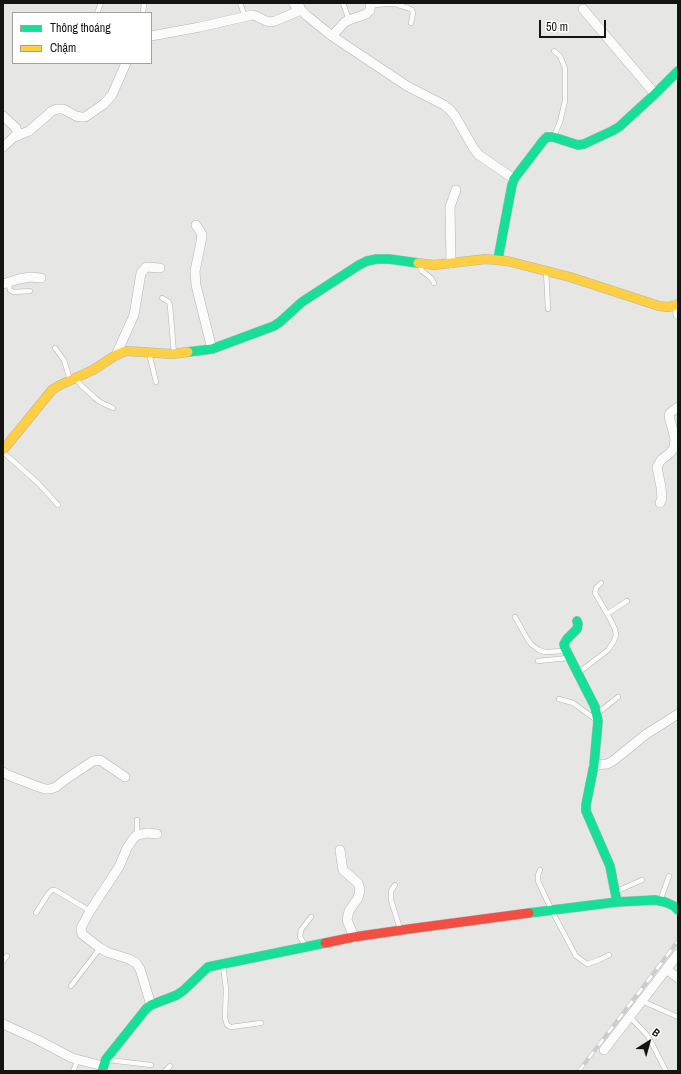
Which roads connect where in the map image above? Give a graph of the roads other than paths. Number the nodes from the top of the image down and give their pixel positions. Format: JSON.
{"nodes":[{"id":1,"x":240,"y":3,"type":"edge"},
{"id":2,"x":290,"y":3,"type":"edge"},
{"id":3,"x":343,"y":3,"type":"edge"},
{"id":4,"x":371,"y":4,"type":"edge"},
{"id":5,"x":298,"y":8,"type":"edge"},
{"id":6,"x":583,"y":9,"type":"dead end"},
{"id":7,"x":245,"y":17,"type":"junction"},
{"id":8,"x":349,"y":20,"type":"junction"},
{"id":9,"x":411,"y":23,"type":"dead end"},
{"id":10,"x":152,"y":36,"type":"edge"},
{"id":11,"x":332,"y":36,"type":"junction"},
{"id":12,"x":554,"y":52,"type":"dead end"},
{"id":13,"x":126,"y":64,"type":"edge"},
{"id":14,"x":678,"y":71,"type":"edge"},
{"id":15,"x":655,"y":94,"type":"junction"},
{"id":16,"x":3,"y":116,"type":"edge"},
{"id":17,"x":18,"y":136,"type":"junction"},
{"id":18,"x":553,"y":137,"type":"junction"},
{"id":19,"x":3,"y":147,"type":"edge"},
{"id":20,"x":514,"y":179,"type":"junction"},
{"id":21,"x":456,"y":190,"type":"dead end"},
{"id":22,"x":196,"y":225,"type":"dead end"},
{"id":23,"x":498,"y":259,"type":"junction"},
{"id":24,"x":451,"y":263,"type":"junction"},
{"id":25,"x":419,"y":264,"type":"junction"},
{"id":26,"x":160,"y":268,"type":"dead end"},
{"id":27,"x":546,"y":271,"type":"junction"},
{"id":28,"x":41,"y":278,"type":"dead end"},
{"id":29,"x":6,"y":283,"type":"edge"},
{"id":30,"x":434,"y":283,"type":"dead end"},
{"id":31,"x":30,"y":291,"type":"dead end"},
{"id":32,"x":162,"y":298,"type":"dead end"},
{"id":33,"x":677,"y":304,"type":"edge"},
{"id":34,"x":548,"y":309,"type":"dead end"},
{"id":35,"x":678,"y":315,"type":"edge"},
{"id":36,"x":55,"y":348,"type":"dead end"},
{"id":37,"x":212,"y":349,"type":"junction"},
{"id":38,"x":148,"y":352,"type":"junction"},
{"id":39,"x":116,"y":354,"type":"junction"},
{"id":40,"x":174,"y":354,"type":"junction"},
{"id":41,"x":73,"y":379,"type":"junction"},
{"id":42,"x":156,"y":382,"type":"dead end"},
{"id":43,"x":678,"y":407,"type":"edge"},
{"id":44,"x":113,"y":408,"type":"dead end"},
{"id":45,"x":3,"y":451,"type":"edge"},
{"id":46,"x":660,"y":503,"type":"dead end"},
{"id":47,"x":58,"y":505,"type":"dead end"},
{"id":48,"x":601,"y":583,"type":"dead end"},
{"id":49,"x":627,"y":601,"type":"dead end"},
{"id":50,"x":607,"y":614,"type":"junction"},
{"id":51,"x":515,"y":617,"type":"dead end"},
{"id":52,"x":577,"y":621,"type":"dead end"},
{"id":53,"x":568,"y":654,"type":"junction"},
{"id":54,"x":538,"y":661,"type":"dead end"},
{"id":55,"x":578,"y":673,"type":"junction"},
{"id":56,"x":618,"y":697,"type":"dead end"},
{"id":57,"x":559,"y":699,"type":"dead end"},
{"id":58,"x":678,"y":714,"type":"edge"},
{"id":59,"x":598,"y":718,"type":"junction"},
{"id":60,"x":594,"y":766,"type":"junction"},
{"id":61,"x":3,"y":772,"type":"edge"},
{"id":62,"x":125,"y":777,"type":"dead end"},
{"id":63,"x":137,"y":820,"type":"dead end"},
{"id":64,"x":156,"y":834,"type":"dead end"},
{"id":65,"x":137,"y":835,"type":"junction"},
{"id":66,"x":340,"y":850,"type":"dead end"},
{"id":67,"x":540,"y":870,"type":"dead end"},
{"id":68,"x":669,"y":876,"type":"dead end"},
{"id":69,"x":642,"y":880,"type":"dead end"},
{"id":70,"x":395,"y":885,"type":"dead end"},
{"id":71,"x":615,"y":892,"type":"junction"},
{"id":72,"x":617,"y":902,"type":"junction"},
{"id":73,"x":660,"y":902,"type":"junction"},
{"id":74,"x":678,"y":910,"type":"edge"},
{"id":75,"x":90,"y":911,"type":"junction"},
{"id":76,"x":552,"y":911,"type":"junction"},
{"id":77,"x":36,"y":913,"type":"dead end"},
{"id":78,"x":311,"y":917,"type":"dead end"},
{"id":79,"x":400,"y":930,"type":"junction"},
{"id":80,"x":354,"y":937,"type":"junction"},
{"id":81,"x":306,"y":947,"type":"junction"},
{"id":82,"x":100,"y":948,"type":"junction"},
{"id":83,"x":678,"y":954,"type":"edge"},
{"id":84,"x":609,"y":955,"type":"dead end"},
{"id":85,"x":7,"y":956,"type":"dead end"},
{"id":86,"x":3,"y":961,"type":"edge"},
{"id":87,"x":223,"y":963,"type":"junction"},
{"id":88,"x":666,"y":969,"type":"junction"},
{"id":89,"x":678,"y":978,"type":"edge"},
{"id":90,"x":71,"y":986,"type":"dead end"},
{"id":91,"x":642,"y":1001,"type":"junction"},
{"id":92,"x":151,"y":1005,"type":"junction"},
{"id":93,"x":630,"y":1017,"type":"junction"},
{"id":94,"x":678,"y":1017,"type":"edge"},
{"id":95,"x":261,"y":1023,"type":"dead end"},
{"id":96,"x":3,"y":1024,"type":"edge"},
{"id":97,"x":604,"y":1050,"type":"dead end"},
{"id":98,"x":78,"y":1060,"type":"junction"},
{"id":99,"x":104,"y":1066,"type":"edge"},
{"id":100,"x":151,"y":1066,"type":"dead end"},
{"id":101,"x":170,"y":1066,"type":"dead end"},
{"id":102,"x":73,"y":1071,"type":"edge"},
{"id":103,"x":165,"y":1071,"type":"edge"},
{"id":104,"x":666,"y":1071,"type":"edge"}],
"edges":[{"from":1,"to":7,"type":"lane"},
{"from":2,"to":5,"type":"lane"},
{"from":3,"to":8,"type":"lane"},
{"from":4,"to":8,"type":"street"},
{"from":4,"to":9,"type":"lane"},
{"from":5,"to":7,"type":"street"},
{"from":5,"to":11,"type":"street"},
{"from":6,"to":15,"type":"street"},
{"from":7,"to":10,"type":"street"},
{"from":8,"to":11,"type":"street"},
{"from":11,"to":20,"type":"street"},
{"from":12,"to":18,"type":"lane"},
{"from":13,"to":17,"type":"street"},
{"from":14,"to":15,"type":"street"},
{"from":15,"to":18,"type":"street"},
{"from":16,"to":17,"type":"street"},
{"from":17,"to":19,"type":"street"},
{"from":18,"to":20,"type":"street"},
{"from":20,"to":23,"type":"street"},
{"from":21,"to":24,"type":"street"},
{"from":22,"to":37,"type":"street"},
{"from":23,"to":24,"type":"street"},
{"from":23,"to":27,"type":"street"},
{"from":24,"to":25,"type":"street"},
{"from":25,"to":30,"type":"lane"},
{"from":25,"to":37,"type":"street"},
{"from":26,"to":39,"type":"street"},
{"from":27,"to":33,"type":"street"},
{"from":27,"to":34,"type":"lane"},
{"from":28,"to":29,"type":"street"},
{"from":29,"to":31,"type":"lane"},
{"from":32,"to":40,"type":"lane"},
{"from":33,"to":35,"type":"street"},
{"from":36,"to":41,"type":"lane"},
{"from":37,"to":40,"type":"street"},
{"from":38,"to":39,"type":"street"},
{"from":38,"to":40,"type":"street"},
{"from":38,"to":42,"type":"lane"},
{"from":39,"to":41,"type":"street"},
{"from":41,"to":44,"type":"lane"},
{"from":41,"to":45,"type":"street"},
{"from":43,"to":46,"type":"street"},
{"from":45,"to":47,"type":"lane"},
{"from":48,"to":50,"type":"lane"},
{"from":49,"to":50,"type":"lane"},
{"from":50,"to":55,"type":"lane"},
{"from":51,"to":53,"type":"lane"},
{"from":52,"to":53,"type":"street"},
{"from":53,"to":54,"type":"lane"},
{"from":53,"to":55,"type":"street"},
{"from":55,"to":59,"type":"street"},
{"from":56,"to":59,"type":"lane"},
{"from":57,"to":59,"type":"lane"},
{"from":58,"to":60,"type":"street"},
{"from":59,"to":60,"type":"street"},
{"from":60,"to":71,"type":"street"},
{"from":61,"to":62,"type":"street"},
{"from":63,"to":65,"type":"lane"},
{"from":64,"to":65,"type":"street"},
{"from":65,"to":75,"type":"street"},
{"from":66,"to":80,"type":"street"},
{"from":67,"to":76,"type":"lane"},
{"from":68,"to":73,"type":"lane"},
{"from":69,"to":71,"type":"lane"},
{"from":70,"to":79,"type":"lane"},
{"from":71,"to":72,"type":"street"},
{"from":72,"to":73,"type":"street"},
{"from":72,"to":76,"type":"street"},
{"from":73,"to":74,"type":"street"},
{"from":75,"to":77,"type":"lane"},
{"from":75,"to":82,"type":"street"},
{"from":76,"to":79,"type":"street"},
{"from":76,"to":84,"type":"lane"},
{"from":78,"to":81,"type":"lane"},
{"from":79,"to":80,"type":"street"},
{"from":80,"to":81,"type":"street"},
{"from":81,"to":87,"type":"street"},
{"from":82,"to":90,"type":"lane"},
{"from":82,"to":92,"type":"street"},
{"from":83,"to":88,"type":"street"},
{"from":85,"to":86,"type":"lane"},
{"from":87,"to":92,"type":"street"},
{"from":87,"to":95,"type":"lane"},
{"from":88,"to":89,"type":"street"},
{"from":88,"to":91,"type":"street"},
{"from":91,"to":93,"type":"street"},
{"from":91,"to":94,"type":"lane"},
{"from":92,"to":99,"type":"street"},
{"from":93,"to":97,"type":"street"},
{"from":93,"to":104,"type":"lane"},
{"from":96,"to":98,"type":"street"},
{"from":98,"to":99,"type":"street"},
{"from":98,"to":102,"type":"lane"},
{"from":99,"to":100,"type":"lane"},
{"from":101,"to":103,"type":"lane"}]}
